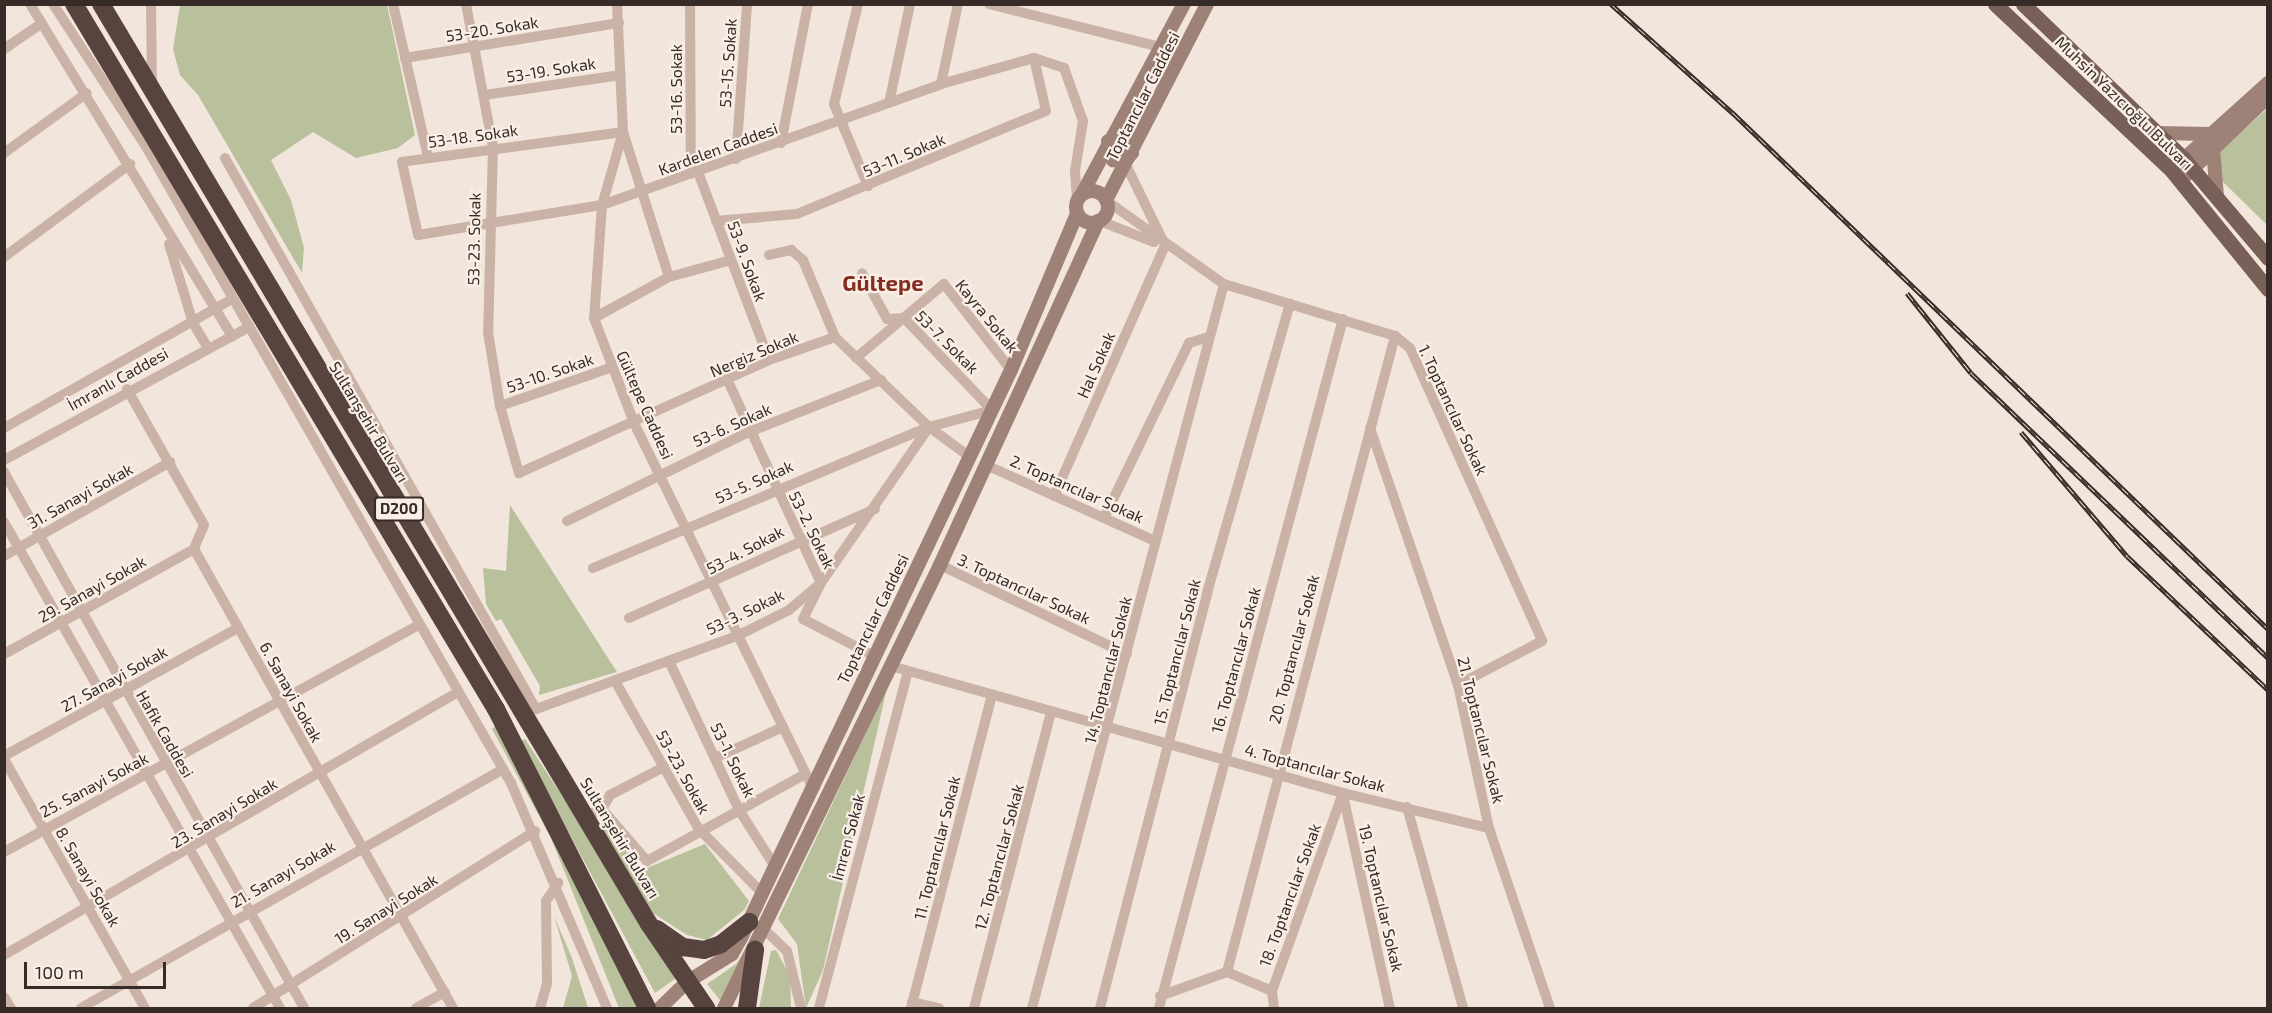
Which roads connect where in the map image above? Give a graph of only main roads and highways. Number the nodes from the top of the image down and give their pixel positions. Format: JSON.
{"nodes":[{"id":1,"x":74,"y":4,"type":"edge"},
{"id":2,"x":101,"y":4,"type":"edge"},
{"id":3,"x":1995,"y":4,"type":"edge"},
{"id":4,"x":2023,"y":4,"type":"edge"},
{"id":5,"x":2268,"y":258,"type":"edge"},
{"id":6,"x":2268,"y":289,"type":"edge"},
{"id":7,"x":649,"y":924,"type":"junction"},
{"id":8,"x":757,"y":926,"type":"road end"},
{"id":9,"x":755,"y":950,"type":"road end"},
{"id":10,"x":647,"y":1008,"type":"edge"},
{"id":11,"x":706,"y":1008,"type":"edge"},
{"id":12,"x":747,"y":1008,"type":"edge"}],
"edges":[{"from":1,"to":10,"type":"highway","number":"D200"},
{"from":2,"to":7,"type":"highway","name":"Sultanşehir Bulvarı","number":"D200"},
{"from":3,"to":6,"type":"main road","name":"Muhsin Yazıcıoğlu Bulvarı"},
{"from":4,"to":5,"type":"main road","name":"Muhsin Yazıcıoğlu Bulvarı"},
{"from":7,"to":8,"type":"highway"},
{"from":7,"to":11,"type":"highway","name":"Sultanşehir Bulvarı","number":"D200"},
{"from":9,"to":12,"type":"highway"}]}
